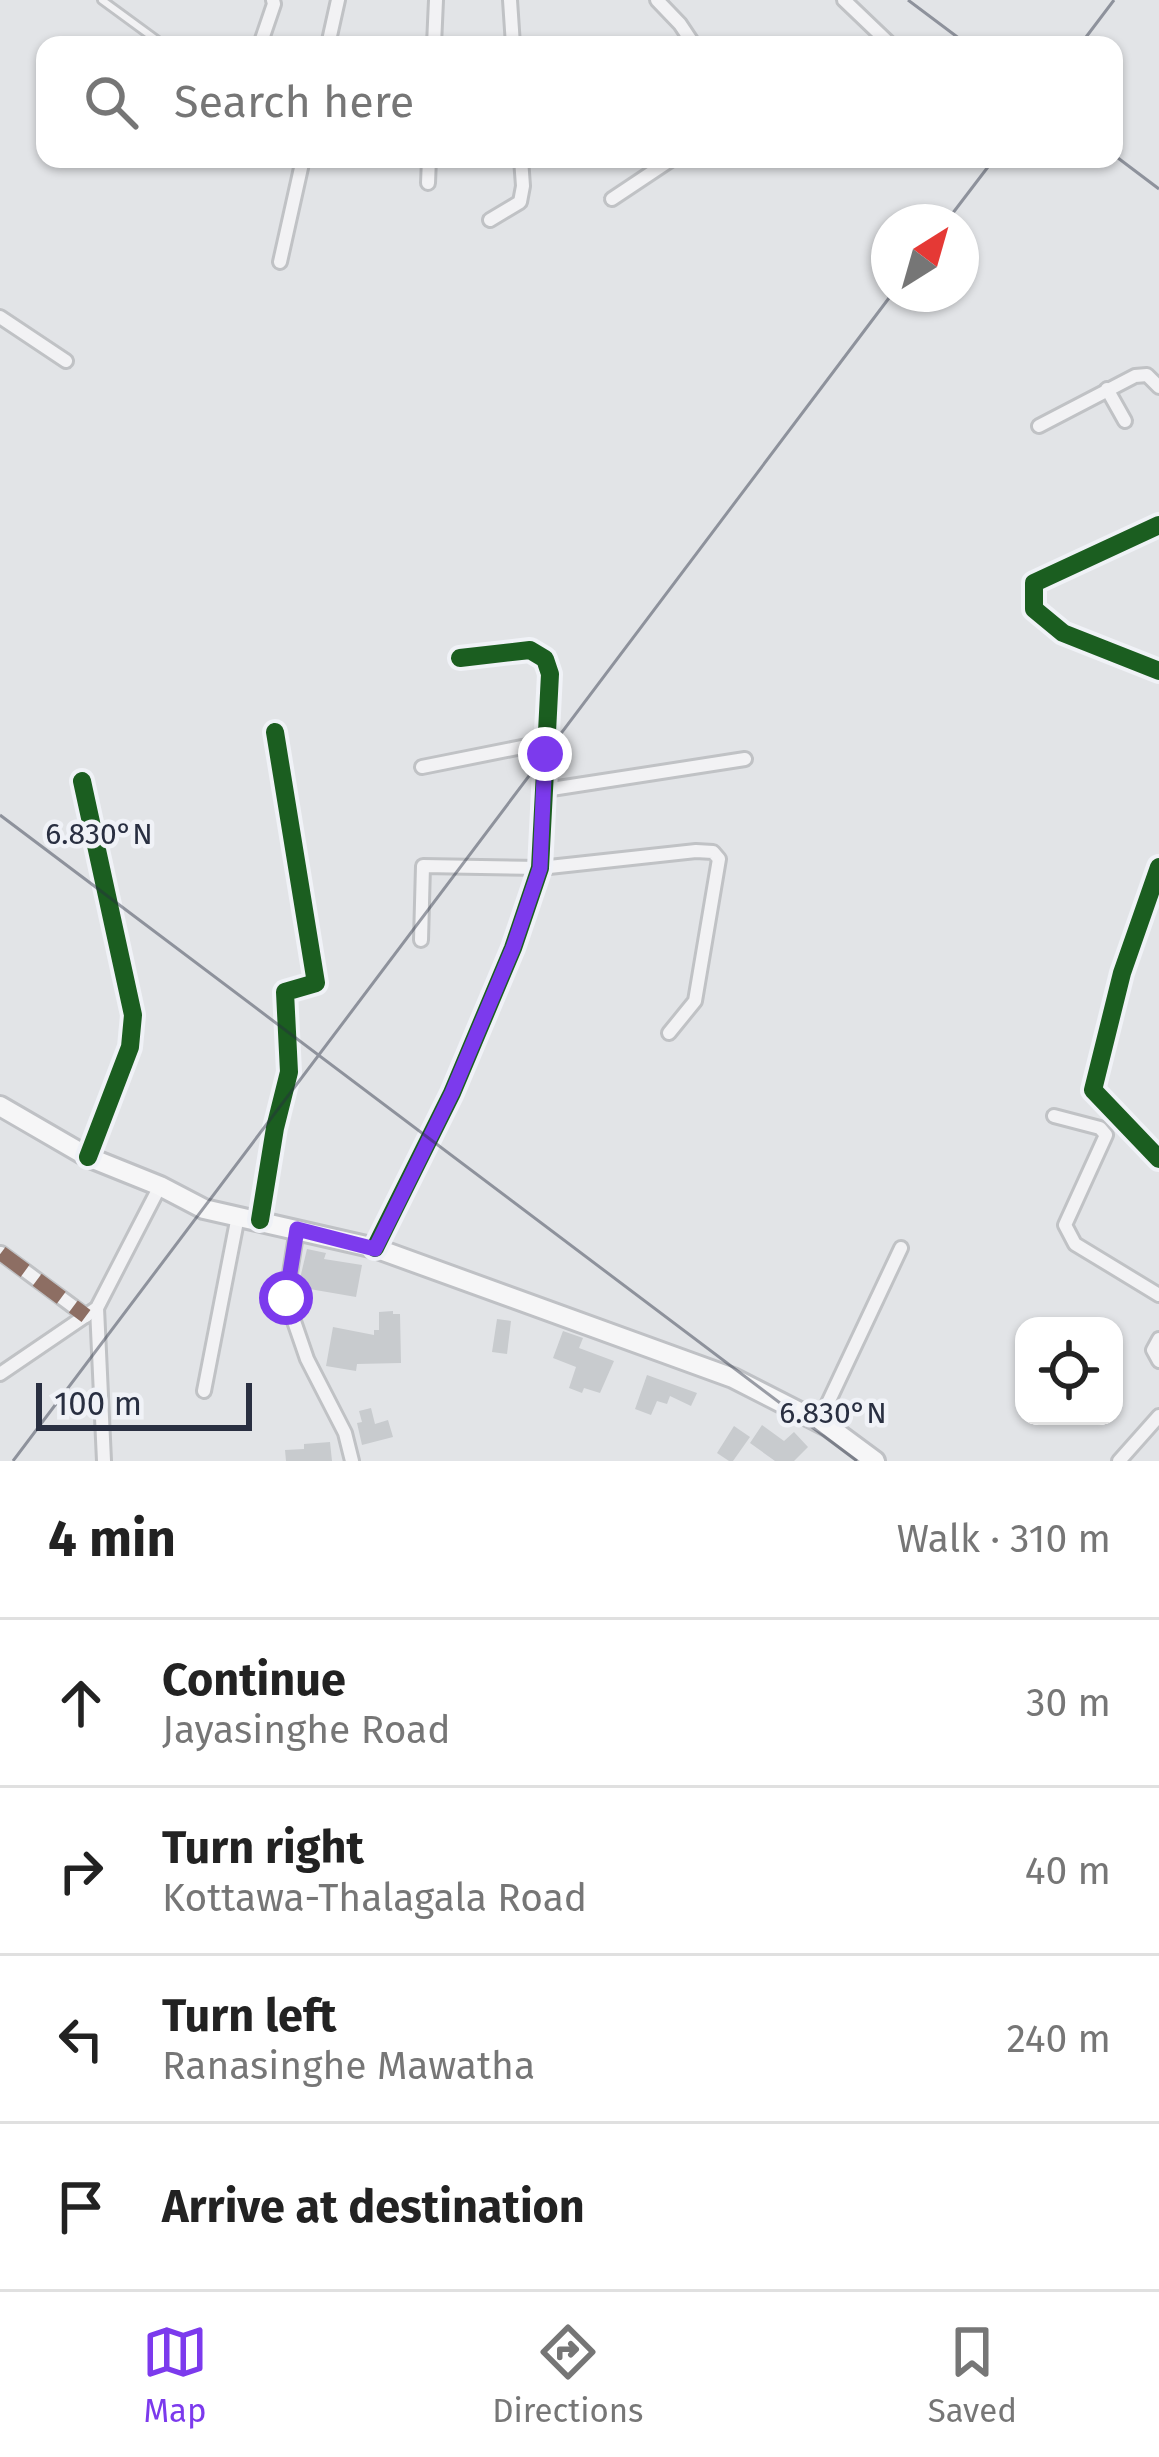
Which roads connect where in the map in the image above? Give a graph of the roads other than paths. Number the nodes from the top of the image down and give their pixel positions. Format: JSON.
{"nodes":[{"id":1,"x":102,"y":0,"type":"edge"},
{"id":2,"x":273,"y":0,"type":"edge"},
{"id":3,"x":338,"y":0,"type":"edge"},
{"id":4,"x":436,"y":0,"type":"edge"},
{"id":5,"x":510,"y":0,"type":"edge"},
{"id":6,"x":657,"y":0,"type":"edge"},
{"id":7,"x":844,"y":0,"type":"edge"},
{"id":8,"x":151,"y":36,"type":"edge"},
{"id":9,"x":263,"y":36,"type":"edge"},
{"id":10,"x":330,"y":36,"type":"edge"},
{"id":11,"x":434,"y":36,"type":"edge"},
{"id":12,"x":512,"y":36,"type":"edge"},
{"id":13,"x":688,"y":36,"type":"edge"},
{"id":14,"x":882,"y":36,"type":"edge"},
{"id":15,"x":301,"y":168,"type":"edge"},
{"id":16,"x":429,"y":168,"type":"edge"},
{"id":17,"x":522,"y":168,"type":"edge"},
{"id":18,"x":659,"y":168,"type":"edge"},
{"id":19,"x":428,"y":183,"type":"dead end"},
{"id":20,"x":612,"y":199,"type":"dead end"},
{"id":21,"x":490,"y":220,"type":"dead end"},
{"id":22,"x":280,"y":262,"type":"dead end"},
{"id":23,"x":0,"y":317,"type":"edge"},
{"id":24,"x":66,"y":361,"type":"dead end"},
{"id":25,"x":1159,"y":387,"type":"edge"},
{"id":26,"x":1107,"y":389,"type":"junction"},
{"id":27,"x":1125,"y":421,"type":"dead end"},
{"id":28,"x":1039,"y":426,"type":"dead end"},
{"id":29,"x":1159,"y":524,"type":"edge"},
{"id":30,"x":460,"y":658,"type":"dead end"},
{"id":31,"x":1159,"y":671,"type":"edge"},
{"id":32,"x":275,"y":732,"type":"dead end"},
{"id":33,"x":545,"y":754,"type":"junction"},
{"id":34,"x":746,"y":759,"type":"dead end"},
{"id":35,"x":422,"y":767,"type":"dead end"},
{"id":36,"x":82,"y":781,"type":"dead end"},
{"id":37,"x":545,"y":790,"type":"junction"},
{"id":38,"x":1159,"y":867,"type":"edge"},
{"id":39,"x":540,"y":868,"type":"junction"},
{"id":40,"x":421,"y":940,"type":"dead end"},
{"id":41,"x":669,"y":1033,"type":"dead end"},
{"id":42,"x":0,"y":1106,"type":"edge"},
{"id":43,"x":1054,"y":1116,"type":"dead end"},
{"id":44,"x":88,"y":1157,"type":"junction"},
{"id":45,"x":1159,"y":1159,"type":"edge"},
{"id":46,"x":160,"y":1186,"type":"junction"},
{"id":47,"x":238,"y":1216,"type":"junction"},
{"id":48,"x":260,"y":1220,"type":"junction"},
{"id":49,"x":297,"y":1229,"type":"junction"},
{"id":50,"x":375,"y":1249,"type":"junction"},
{"id":51,"x":1,"y":1253,"type":"edge"},
{"id":52,"x":902,"y":1255,"type":"dead end"},
{"id":53,"x":1159,"y":1295,"type":"edge"},
{"id":54,"x":92,"y":1312,"type":"junction"},
{"id":55,"x":1159,"y":1339,"type":"edge"},
{"id":56,"x":1159,"y":1361,"type":"edge"},
{"id":57,"x":0,"y":1374,"type":"edge"},
{"id":58,"x":204,"y":1391,"type":"dead end"},
{"id":59,"x":1159,"y":1416,"type":"edge"},
{"id":60,"x":822,"y":1424,"type":"junction"},
{"id":61,"x":104,"y":1461,"type":"edge"},
{"id":62,"x":352,"y":1461,"type":"edge"},
{"id":63,"x":875,"y":1461,"type":"edge"},
{"id":64,"x":1119,"y":1461,"type":"edge"}],
"edges":[{"from":1,"to":8,"type":"lane"},
{"from":2,"to":9,"type":"street"},
{"from":3,"to":10,"type":"street"},
{"from":4,"to":11,"type":"street"},
{"from":5,"to":12,"type":"street"},
{"from":6,"to":13,"type":"street"},
{"from":7,"to":14,"type":"street"},
{"from":15,"to":22,"type":"street"},
{"from":16,"to":19,"type":"street"},
{"from":17,"to":21,"type":"street"},
{"from":18,"to":20,"type":"street"},
{"from":23,"to":24,"type":"street"},
{"from":25,"to":26,"type":"street"},
{"from":26,"to":27,"type":"street"},
{"from":26,"to":28,"type":"street"},
{"from":29,"to":31,"type":"street"},
{"from":30,"to":33,"type":"street"},
{"from":32,"to":48,"type":"street"},
{"from":33,"to":35,"type":"street"},
{"from":33,"to":37,"type":"street"},
{"from":34,"to":37,"type":"street"},
{"from":36,"to":44,"type":"street"},
{"from":37,"to":39,"type":"street"},
{"from":38,"to":45,"type":"street"},
{"from":39,"to":40,"type":"street"},
{"from":39,"to":41,"type":"street"},
{"from":39,"to":50,"type":"street"},
{"from":42,"to":44,"type":"main road"},
{"from":43,"to":53,"type":"street"},
{"from":44,"to":46,"type":"main road"},
{"from":46,"to":47,"type":"main road"},
{"from":46,"to":54,"type":"street"},
{"from":47,"to":48,"type":"main road"},
{"from":47,"to":58,"type":"street"},
{"from":48,"to":49,"type":"main road"},
{"from":49,"to":50,"type":"main road"},
{"from":49,"to":62,"type":"street"},
{"from":50,"to":60,"type":"main road"},
{"from":51,"to":54,"type":"street"},
{"from":52,"to":60,"type":"street"},
{"from":54,"to":57,"type":"street"},
{"from":54,"to":61,"type":"street"},
{"from":55,"to":56,"type":"street"},
{"from":59,"to":64,"type":"street"},
{"from":60,"to":63,"type":"main road"}]}
